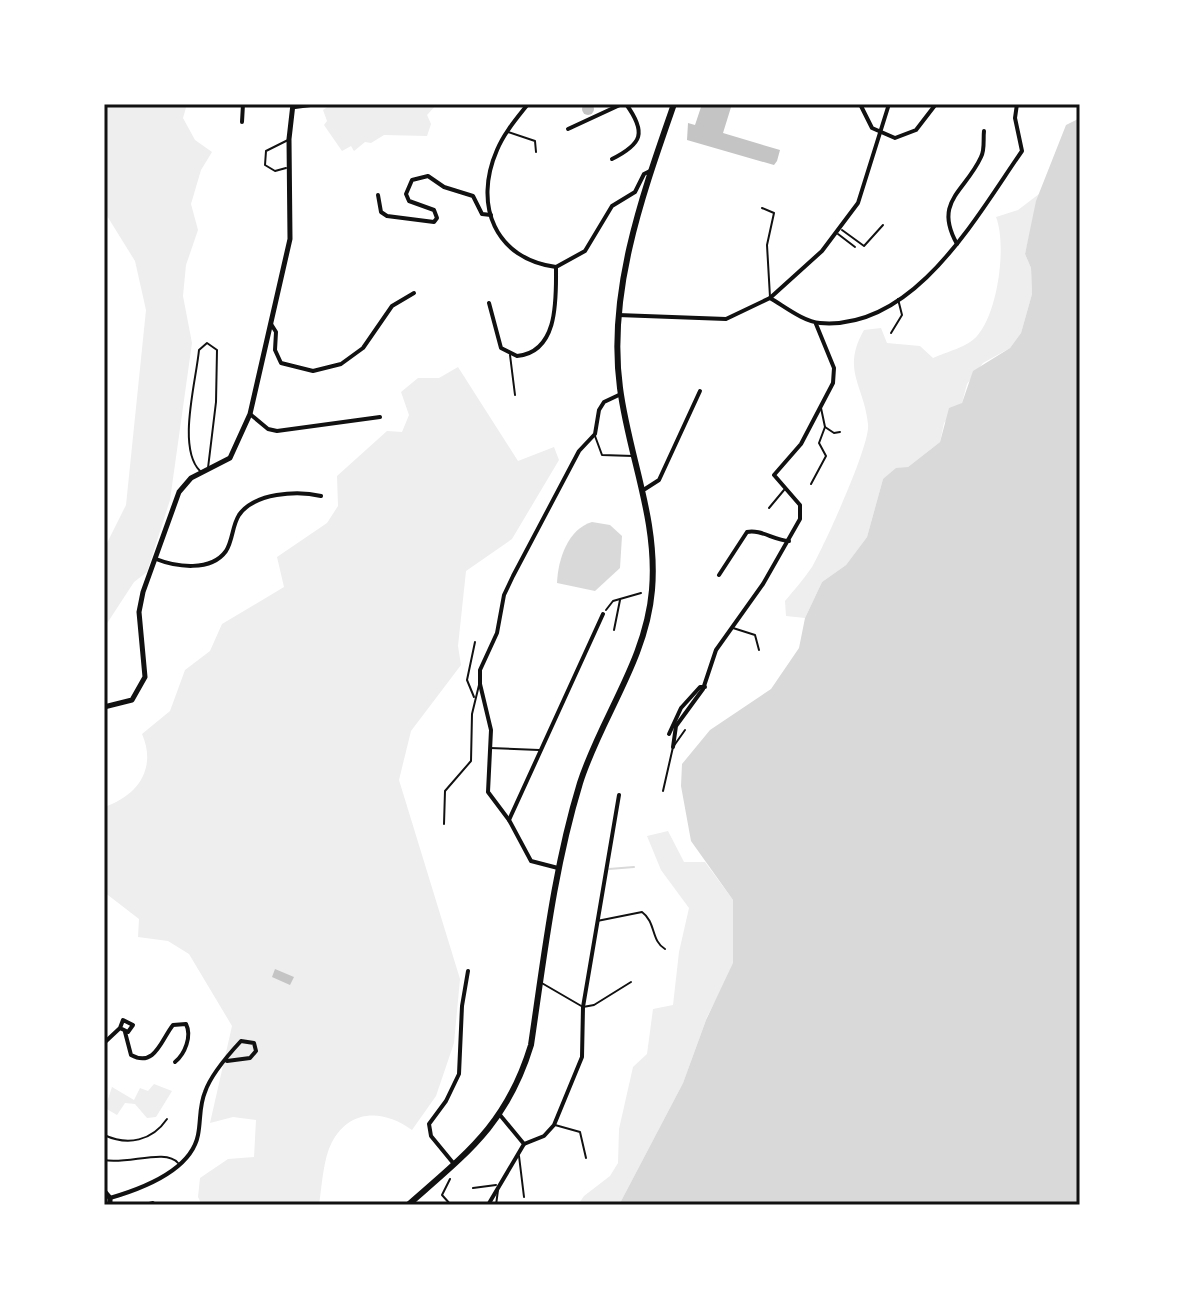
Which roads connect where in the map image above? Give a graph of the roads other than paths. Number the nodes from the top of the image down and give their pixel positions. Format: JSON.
{"nodes":[{"id":1,"x":243,"y":104,"type":"edge"},
{"id":2,"x":318,"y":104,"type":"edge"},
{"id":3,"x":528,"y":104,"type":"edge"},
{"id":4,"x":624,"y":104,"type":"edge"},
{"id":5,"x":674,"y":104,"type":"edge"},
{"id":6,"x":860,"y":104,"type":"edge"},
{"id":7,"x":889,"y":104,"type":"edge"},
{"id":8,"x":936,"y":104,"type":"edge"},
{"id":9,"x":1017,"y":104,"type":"edge"},
{"id":10,"x":294,"y":106,"type":"edge"},
{"id":11,"x":242,"y":122,"type":"dead end"},
{"id":12,"x":568,"y":129,"type":"dead end"},
{"id":13,"x":880,"y":130,"type":"junction"},
{"id":14,"x":984,"y":131,"type":"dead end"},
{"id":15,"x":507,"y":132,"type":"junction"},
{"id":16,"x":289,"y":139,"type":"junction"},
{"id":17,"x":536,"y":152,"type":"dead end"},
{"id":18,"x":612,"y":159,"type":"dead end"},
{"id":19,"x":289,"y":167,"type":"junction"},
{"id":20,"x":653,"y":171,"type":"junction"},
{"id":21,"x":378,"y":195,"type":"dead end"},
{"id":22,"x":762,"y":208,"type":"dead end"},
{"id":23,"x":491,"y":215,"type":"junction"},
{"id":24,"x":883,"y":225,"type":"dead end"},
{"id":25,"x":840,"y":231,"type":"junction"},
{"id":26,"x":957,"y":244,"type":"junction"},
{"id":27,"x":855,"y":247,"type":"dead end"},
{"id":28,"x":556,"y":267,"type":"junction"},
{"id":29,"x":414,"y":293,"type":"dead end"},
{"id":30,"x":770,"y":298,"type":"junction"},
{"id":31,"x":898,"y":298,"type":"junction"},
{"id":32,"x":489,"y":303,"type":"dead end"},
{"id":33,"x":618,"y":315,"type":"junction"},
{"id":34,"x":268,"y":324,"type":"junction"},
{"id":35,"x":816,"y":324,"type":"junction"},
{"id":36,"x":891,"y":333,"type":"dead end"},
{"id":37,"x":510,"y":355,"type":"junction"},
{"id":38,"x":700,"y":391,"type":"dead end"},
{"id":39,"x":621,"y":394,"type":"junction"},
{"id":40,"x":515,"y":395,"type":"dead end"},
{"id":41,"x":822,"y":407,"type":"junction"},
{"id":42,"x":250,"y":414,"type":"junction"},
{"id":43,"x":380,"y":417,"type":"dead end"},
{"id":44,"x":825,"y":427,"type":"junction"},
{"id":45,"x":840,"y":432,"type":"dead end"},
{"id":46,"x":595,"y":434,"type":"junction"},
{"id":47,"x":636,"y":456,"type":"junction"},
{"id":48,"x":205,"y":471,"type":"junction"},
{"id":49,"x":811,"y":484,"type":"dead end"},
{"id":50,"x":645,"y":489,"type":"junction"},
{"id":51,"x":784,"y":490,"type":"junction"},
{"id":52,"x":321,"y":496,"type":"dead end"},
{"id":53,"x":769,"y":508,"type":"dead end"},
{"id":54,"x":789,"y":541,"type":"junction"},
{"id":55,"x":156,"y":559,"type":"junction"},
{"id":56,"x":719,"y":575,"type":"dead end"},
{"id":57,"x":603,"y":614,"type":"road end"},
{"id":58,"x":732,"y":627,"type":"junction"},
{"id":59,"x":475,"y":642,"type":"dead end"},
{"id":60,"x":759,"y":650,"type":"dead end"},
{"id":61,"x":480,"y":684,"type":"junction"},
{"id":62,"x":705,"y":687,"type":"junction"},
{"id":63,"x":475,"y":698,"type":"junction"},
{"id":64,"x":104,"y":707,"type":"edge"},
{"id":65,"x":685,"y":730,"type":"dead end"},
{"id":66,"x":669,"y":734,"type":"dead end"},
{"id":67,"x":673,"y":747,"type":"junction"},
{"id":68,"x":490,"y":748,"type":"junction"},
{"id":69,"x":540,"y":750,"type":"junction"},
{"id":70,"x":663,"y":791,"type":"dead end"},
{"id":71,"x":619,"y":795,"type":"dead end"},
{"id":72,"x":509,"y":820,"type":"junction"},
{"id":73,"x":444,"y":824,"type":"dead end"},
{"id":74,"x":558,"y":868,"type":"junction"},
{"id":75,"x":596,"y":920,"type":"junction"},
{"id":76,"x":665,"y":949,"type":"dead end"},
{"id":77,"x":468,"y":971,"type":"dead end"},
{"id":78,"x":539,"y":982,"type":"junction"},
{"id":79,"x":631,"y":982,"type":"dead end"},
{"id":80,"x":583,"y":1007,"type":"junction"},
{"id":81,"x":104,"y":1043,"type":"edge"},
{"id":82,"x":227,"y":1061,"type":"junction"},
{"id":83,"x":175,"y":1062,"type":"dead end"},
{"id":84,"x":500,"y":1115,"type":"junction"},
{"id":85,"x":167,"y":1119,"type":"dead end"},
{"id":86,"x":554,"y":1125,"type":"junction"},
{"id":87,"x":104,"y":1135,"type":"edge"},
{"id":88,"x":524,"y":1144,"type":"junction"},
{"id":89,"x":519,"y":1155,"type":"junction"},
{"id":90,"x":586,"y":1158,"type":"dead end"},
{"id":91,"x":104,"y":1160,"type":"edge"},
{"id":92,"x":454,"y":1164,"type":"junction"},
{"id":93,"x":178,"y":1165,"type":"junction"},
{"id":94,"x":498,"y":1186,"type":"junction"},
{"id":95,"x":473,"y":1188,"type":"dead end"},
{"id":96,"x":104,"y":1191,"type":"edge"},
{"id":97,"x":524,"y":1197,"type":"dead end"},
{"id":98,"x":110,"y":1201,"type":"edge"},
{"id":99,"x":141,"y":1205,"type":"edge"},
{"id":100,"x":158,"y":1205,"type":"edge"},
{"id":101,"x":408,"y":1205,"type":"edge"},
{"id":102,"x":488,"y":1205,"type":"edge"},
{"id":103,"x":496,"y":1205,"type":"edge"}],
"edges":[{"from":1,"to":11,"type":"street"},
{"from":2,"to":10,"type":"street"},
{"from":3,"to":15,"type":"street"},
{"from":4,"to":12,"type":"street"},
{"from":4,"to":18,"type":"street"},
{"from":5,"to":20,"type":"main road"},
{"from":6,"to":13,"type":"street"},
{"from":7,"to":13,"type":"street"},
{"from":8,"to":13,"type":"street"},
{"from":9,"to":26,"type":"street"},
{"from":10,"to":16,"type":"street"},
{"from":13,"to":25,"type":"street"},
{"from":14,"to":26,"type":"street"},
{"from":15,"to":17,"type":"lane"},
{"from":15,"to":23,"type":"street"},
{"from":16,"to":19,"type":"street"},
{"from":16,"to":19,"type":"lane"},
{"from":19,"to":34,"type":"street"},
{"from":20,"to":28,"type":"street"},
{"from":20,"to":33,"type":"main road"},
{"from":21,"to":23,"type":"street"},
{"from":22,"to":30,"type":"lane"},
{"from":23,"to":28,"type":"street"},
{"from":24,"to":25,"type":"lane"},
{"from":25,"to":27,"type":"lane"},
{"from":25,"to":30,"type":"street"},
{"from":26,"to":31,"type":"street"},
{"from":28,"to":37,"type":"street"},
{"from":29,"to":34,"type":"street"},
{"from":30,"to":33,"type":"street"},
{"from":30,"to":35,"type":"street"},
{"from":31,"to":35,"type":"street"},
{"from":31,"to":36,"type":"lane"},
{"from":32,"to":37,"type":"street"},
{"from":33,"to":39,"type":"main road"},
{"from":34,"to":42,"type":"street"},
{"from":35,"to":41,"type":"street"},
{"from":37,"to":40,"type":"lane"},
{"from":38,"to":50,"type":"street"},
{"from":39,"to":46,"type":"street"},
{"from":39,"to":47,"type":"main road"},
{"from":41,"to":44,"type":"lane"},
{"from":41,"to":51,"type":"street"},
{"from":42,"to":43,"type":"street"},
{"from":42,"to":48,"type":"street"},
{"from":44,"to":45,"type":"lane"},
{"from":44,"to":49,"type":"lane"},
{"from":46,"to":47,"type":"lane"},
{"from":46,"to":61,"type":"street"},
{"from":47,"to":50,"type":"main road"},
{"from":48,"to":48,"type":"lane"},
{"from":48,"to":55,"type":"street"},
{"from":50,"to":74,"type":"main road"},
{"from":51,"to":53,"type":"lane"},
{"from":51,"to":54,"type":"street"},
{"from":52,"to":55,"type":"street"},
{"from":54,"to":56,"type":"street"},
{"from":54,"to":58,"type":"street"},
{"from":55,"to":64,"type":"street"},
{"from":57,"to":69,"type":"street"},
{"from":58,"to":60,"type":"lane"},
{"from":58,"to":62,"type":"street"},
{"from":59,"to":63,"type":"lane"},
{"from":61,"to":63,"type":"lane"},
{"from":61,"to":68,"type":"street"},
{"from":62,"to":66,"type":"street"},
{"from":62,"to":67,"type":"street"},
{"from":63,"to":73,"type":"lane"},
{"from":65,"to":67,"type":"lane"},
{"from":67,"to":70,"type":"lane"},
{"from":68,"to":69,"type":"lane"},
{"from":68,"to":72,"type":"street"},
{"from":69,"to":72,"type":"street"},
{"from":71,"to":75,"type":"street"},
{"from":72,"to":74,"type":"street"},
{"from":74,"to":78,"type":"main road"},
{"from":75,"to":76,"type":"lane"},
{"from":75,"to":80,"type":"street"},
{"from":77,"to":92,"type":"street"},
{"from":78,"to":80,"type":"lane"},
{"from":78,"to":84,"type":"main road"},
{"from":79,"to":80,"type":"lane"},
{"from":80,"to":86,"type":"street"},
{"from":81,"to":83,"type":"street"},
{"from":82,"to":82,"type":"street"},
{"from":82,"to":93,"type":"street"},
{"from":84,"to":88,"type":"street"},
{"from":84,"to":92,"type":"main road"},
{"from":85,"to":87,"type":"lane"},
{"from":86,"to":88,"type":"street"},
{"from":86,"to":90,"type":"lane"},
{"from":88,"to":89,"type":"street"},
{"from":89,"to":94,"type":"street"},
{"from":89,"to":97,"type":"lane"},
{"from":91,"to":93,"type":"lane"},
{"from":92,"to":101,"type":"main road"},
{"from":93,"to":98,"type":"street"},
{"from":94,"to":95,"type":"lane"},
{"from":94,"to":102,"type":"street"},
{"from":94,"to":103,"type":"lane"},
{"from":96,"to":98,"type":"street"},
{"from":99,"to":100,"type":"lane"}]}
